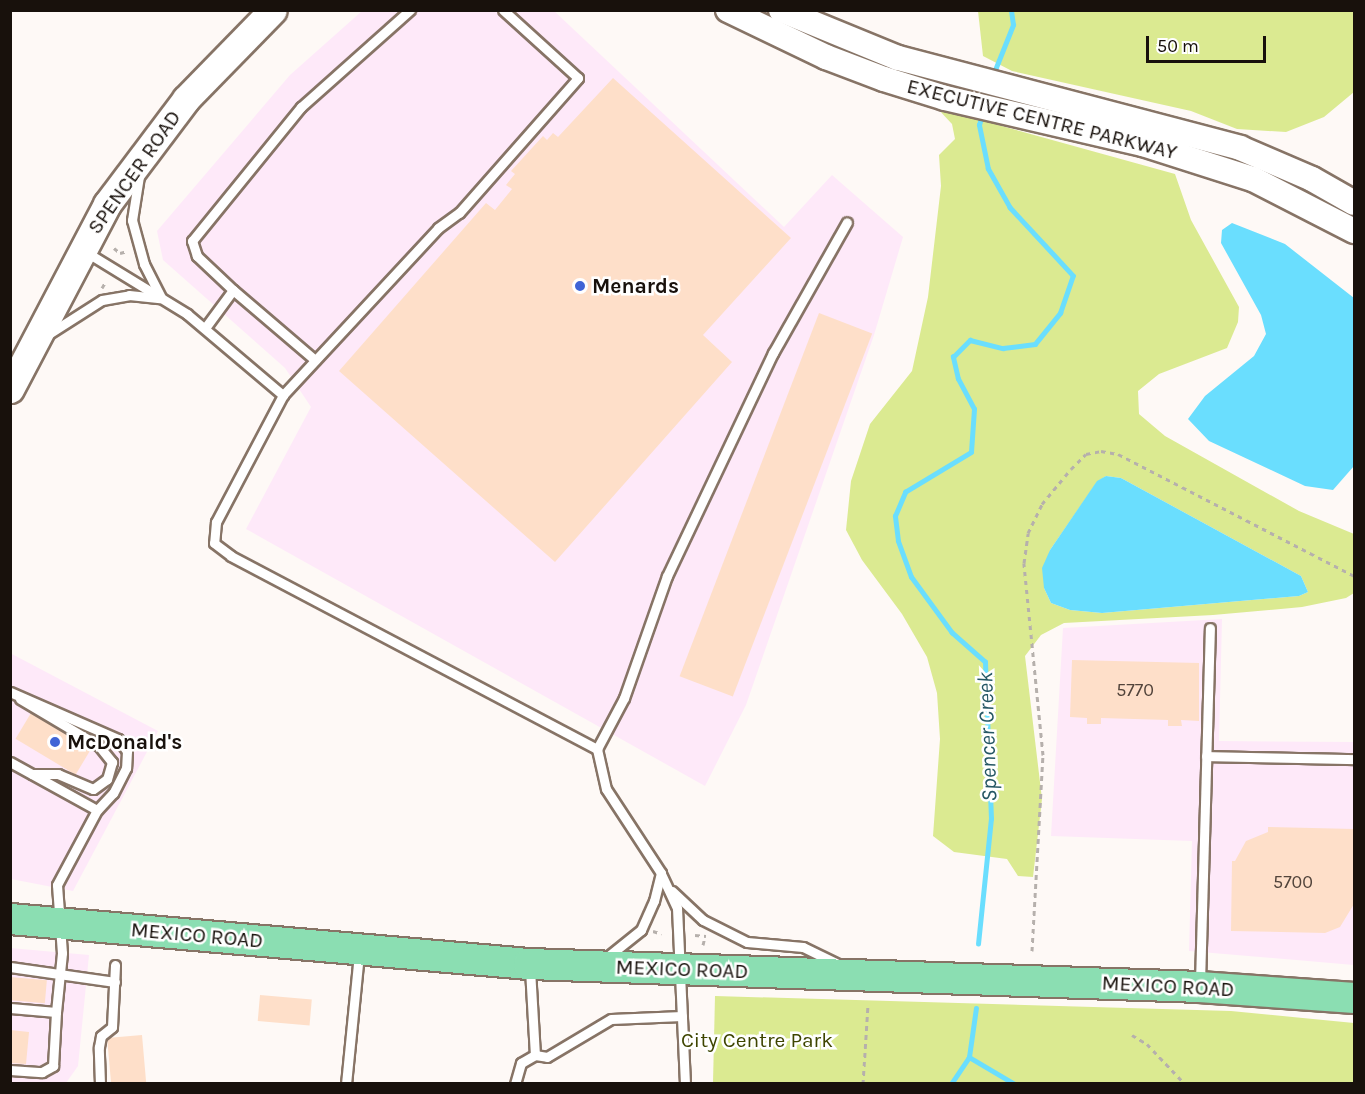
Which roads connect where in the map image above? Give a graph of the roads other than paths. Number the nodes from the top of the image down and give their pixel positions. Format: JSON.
{"nodes":[{"id":1,"x":273,"y":10,"type":"edge"},
{"id":2,"x":410,"y":10,"type":"edge"},
{"id":3,"x":504,"y":10,"type":"edge"},
{"id":4,"x":728,"y":10,"type":"edge"},
{"id":5,"x":781,"y":10,"type":"edge"},
{"id":6,"x":1032,"y":106,"type":"junction"},
{"id":7,"x":142,"y":157,"type":"junction"},
{"id":8,"x":1354,"y":203,"type":"edge"},
{"id":9,"x":847,"y":222,"type":"dead end"},
{"id":10,"x":1354,"y":231,"type":"edge"},
{"id":11,"x":81,"y":250,"type":"junction"},
{"id":12,"x":233,"y":290,"type":"junction"},
{"id":13,"x":162,"y":299,"type":"junction"},
{"id":14,"x":205,"y":328,"type":"junction"},
{"id":15,"x":30,"y":347,"type":"junction"},
{"id":16,"x":315,"y":360,"type":"junction"},
{"id":17,"x":10,"y":389,"type":"edge"},
{"id":18,"x":283,"y":395,"type":"junction"},
{"id":19,"x":1210,"y":628,"type":"dead end"},
{"id":20,"x":11,"y":692,"type":"edge"},
{"id":21,"x":597,"y":749,"type":"junction"},
{"id":22,"x":1206,"y":756,"type":"junction"},
{"id":23,"x":1354,"y":759,"type":"edge"},
{"id":24,"x":10,"y":762,"type":"edge"},
{"id":25,"x":32,"y":774,"type":"junction"},
{"id":26,"x":101,"y":786,"type":"junction"},
{"id":27,"x":100,"y":807,"type":"junction"},
{"id":28,"x":661,"y":873,"type":"junction"},
{"id":29,"x":671,"y":891,"type":"junction"},
{"id":30,"x":10,"y":919,"type":"edge"},
{"id":31,"x":61,"y":924,"type":"junction"},
{"id":32,"x":360,"y":949,"type":"junction"},
{"id":33,"x":529,"y":964,"type":"junction"},
{"id":34,"x":115,"y":965,"type":"dead end"},
{"id":35,"x":594,"y":966,"type":"junction"},
{"id":36,"x":10,"y":967,"type":"edge"},
{"id":37,"x":681,"y":969,"type":"junction"},
{"id":38,"x":60,"y":972,"type":"junction"},
{"id":39,"x":859,"y":974,"type":"junction"},
{"id":40,"x":115,"y":982,"type":"junction"},
{"id":41,"x":1200,"y":987,"type":"junction"},
{"id":42,"x":1354,"y":998,"type":"edge"},
{"id":43,"x":10,"y":1008,"type":"edge"},
{"id":44,"x":56,"y":1012,"type":"junction"},
{"id":45,"x":682,"y":1016,"type":"junction"},
{"id":46,"x":535,"y":1055,"type":"junction"},
{"id":47,"x":10,"y":1070,"type":"edge"},
{"id":48,"x":100,"y":1083,"type":"edge"},
{"id":49,"x":346,"y":1083,"type":"edge"},
{"id":50,"x":515,"y":1083,"type":"edge"},
{"id":51,"x":685,"y":1083,"type":"edge"}],
"edges":[{"from":1,"to":7,"type":"main road","name":"SPENCER ROAD"},
{"from":2,"to":12,"type":"lane"},
{"from":3,"to":16,"type":"lane"},
{"from":4,"to":6,"type":"street","name":"EXECUTIVE CENTRE PARKWAY"},
{"from":5,"to":6,"type":"street","name":"EXECUTIVE CENTRE PARKWAY"},
{"from":6,"to":8,"type":"street","name":"EXECUTIVE CENTRE PARKWAY"},
{"from":6,"to":10,"type":"street","name":"EXECUTIVE CENTRE PARKWAY"},
{"from":7,"to":11,"type":"main road","name":"SPENCER ROAD"},
{"from":7,"to":13,"type":"lane"},
{"from":9,"to":21,"type":"lane"},
{"from":11,"to":13,"type":"lane"},
{"from":11,"to":15,"type":"main road","name":"SPENCER ROAD"},
{"from":12,"to":14,"type":"lane"},
{"from":12,"to":16,"type":"lane"},
{"from":13,"to":14,"type":"lane"},
{"from":13,"to":15,"type":"lane"},
{"from":14,"to":18,"type":"lane"},
{"from":15,"to":17,"type":"main road","name":"SPENCER ROAD"},
{"from":16,"to":18,"type":"lane"},
{"from":18,"to":21,"type":"lane"},
{"from":19,"to":22,"type":"lane"},
{"from":20,"to":26,"type":"lane"},
{"from":20,"to":27,"type":"lane"},
{"from":21,"to":28,"type":"lane"},
{"from":22,"to":23,"type":"lane"},
{"from":22,"to":41,"type":"lane"},
{"from":24,"to":25,"type":"lane"},
{"from":25,"to":26,"type":"lane"},
{"from":25,"to":27,"type":"lane"},
{"from":26,"to":27,"type":"lane"},
{"from":27,"to":31,"type":"lane"},
{"from":28,"to":29,"type":"lane"},
{"from":28,"to":35,"type":"lane"},
{"from":29,"to":37,"type":"lane"},
{"from":29,"to":39,"type":"lane"},
{"from":30,"to":31,"type":"main road","name":"MEXICO ROAD"},
{"from":31,"to":32,"type":"main road","name":"MEXICO ROAD"},
{"from":31,"to":38,"type":"lane"},
{"from":32,"to":33,"type":"main road","name":"MEXICO ROAD"},
{"from":32,"to":49,"type":"lane"},
{"from":33,"to":35,"type":"main road","name":"MEXICO ROAD"},
{"from":33,"to":46,"type":"lane"},
{"from":34,"to":40,"type":"lane"},
{"from":35,"to":37,"type":"main road","name":"MEXICO ROAD"},
{"from":36,"to":38,"type":"lane"},
{"from":37,"to":39,"type":"main road","name":"MEXICO ROAD"},
{"from":37,"to":45,"type":"lane"},
{"from":38,"to":40,"type":"lane"},
{"from":38,"to":44,"type":"lane"},
{"from":39,"to":41,"type":"main road","name":"MEXICO ROAD"},
{"from":40,"to":48,"type":"lane"},
{"from":41,"to":42,"type":"main road","name":"MEXICO ROAD"},
{"from":43,"to":44,"type":"lane"},
{"from":44,"to":47,"type":"lane"},
{"from":45,"to":46,"type":"lane"},
{"from":45,"to":51,"type":"lane"},
{"from":46,"to":50,"type":"lane"}]}
